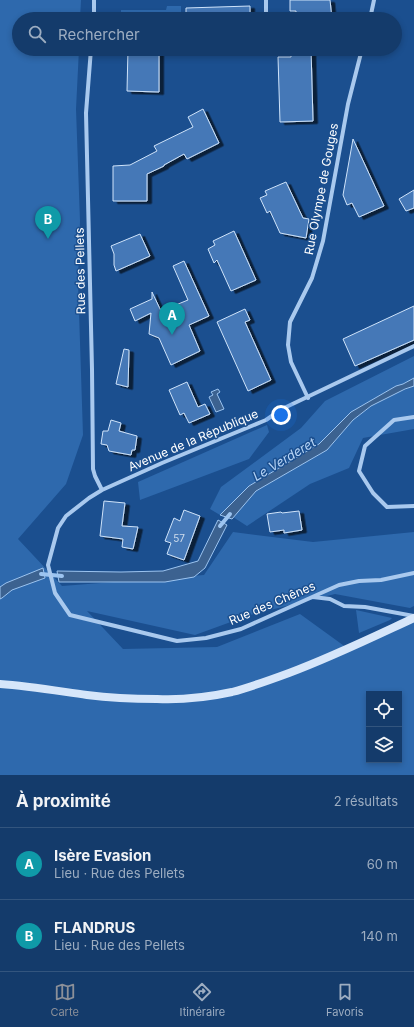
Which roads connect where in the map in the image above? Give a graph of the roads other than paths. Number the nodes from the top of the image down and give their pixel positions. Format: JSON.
{"nodes":[{"id":1,"x":94,"y":0,"type":"edge"},
{"id":2,"x":266,"y":0,"type":"edge"},
{"id":3,"x":374,"y":0,"type":"edge"},
{"id":4,"x":94,"y":12,"type":"edge"},
{"id":5,"x":266,"y":12,"type":"edge"},
{"id":6,"x":371,"y":12,"type":"edge"},
{"id":7,"x":90,"y":56,"type":"edge"},
{"id":8,"x":360,"y":56,"type":"edge"},
{"id":9,"x":414,"y":346,"type":"edge"},
{"id":10,"x":308,"y":398,"type":"junction"},
{"id":11,"x":414,"y":416,"type":"edge"},
{"id":12,"x":102,"y":490,"type":"junction"},
{"id":13,"x":414,"y":506,"type":"edge"},
{"id":14,"x":414,"y":573,"type":"edge"},
{"id":15,"x":55,"y":593,"type":"joint"},
{"id":16,"x":313,"y":597,"type":"junction"},
{"id":17,"x":414,"y":617,"type":"edge"},
{"id":18,"x":0,"y":684,"type":"edge"}],
"edges":[{"from":1,"to":4,"type":"street"},
{"from":2,"to":5,"type":"street"},
{"from":3,"to":6,"type":"street"},
{"from":7,"to":12,"type":"street","name":"Rue des Pellets"},
{"from":8,"to":10,"type":"street","name":"Rue Olympe de Gouges"},
{"from":9,"to":10,"type":"street","name":"Avenue de la République"},
{"from":10,"to":12,"type":"street","name":"Avenue de la République"},
{"from":11,"to":13,"type":"street"},
{"from":12,"to":15,"type":"street","name":"Avenue de la République"},
{"from":14,"to":16,"type":"street","name":"Rue des Chênes"},
{"from":15,"to":16,"type":"street","name":"Rue des Chênes"},
{"from":16,"to":17,"type":"street"},
{"from":17,"to":18,"type":"main road"}]}
